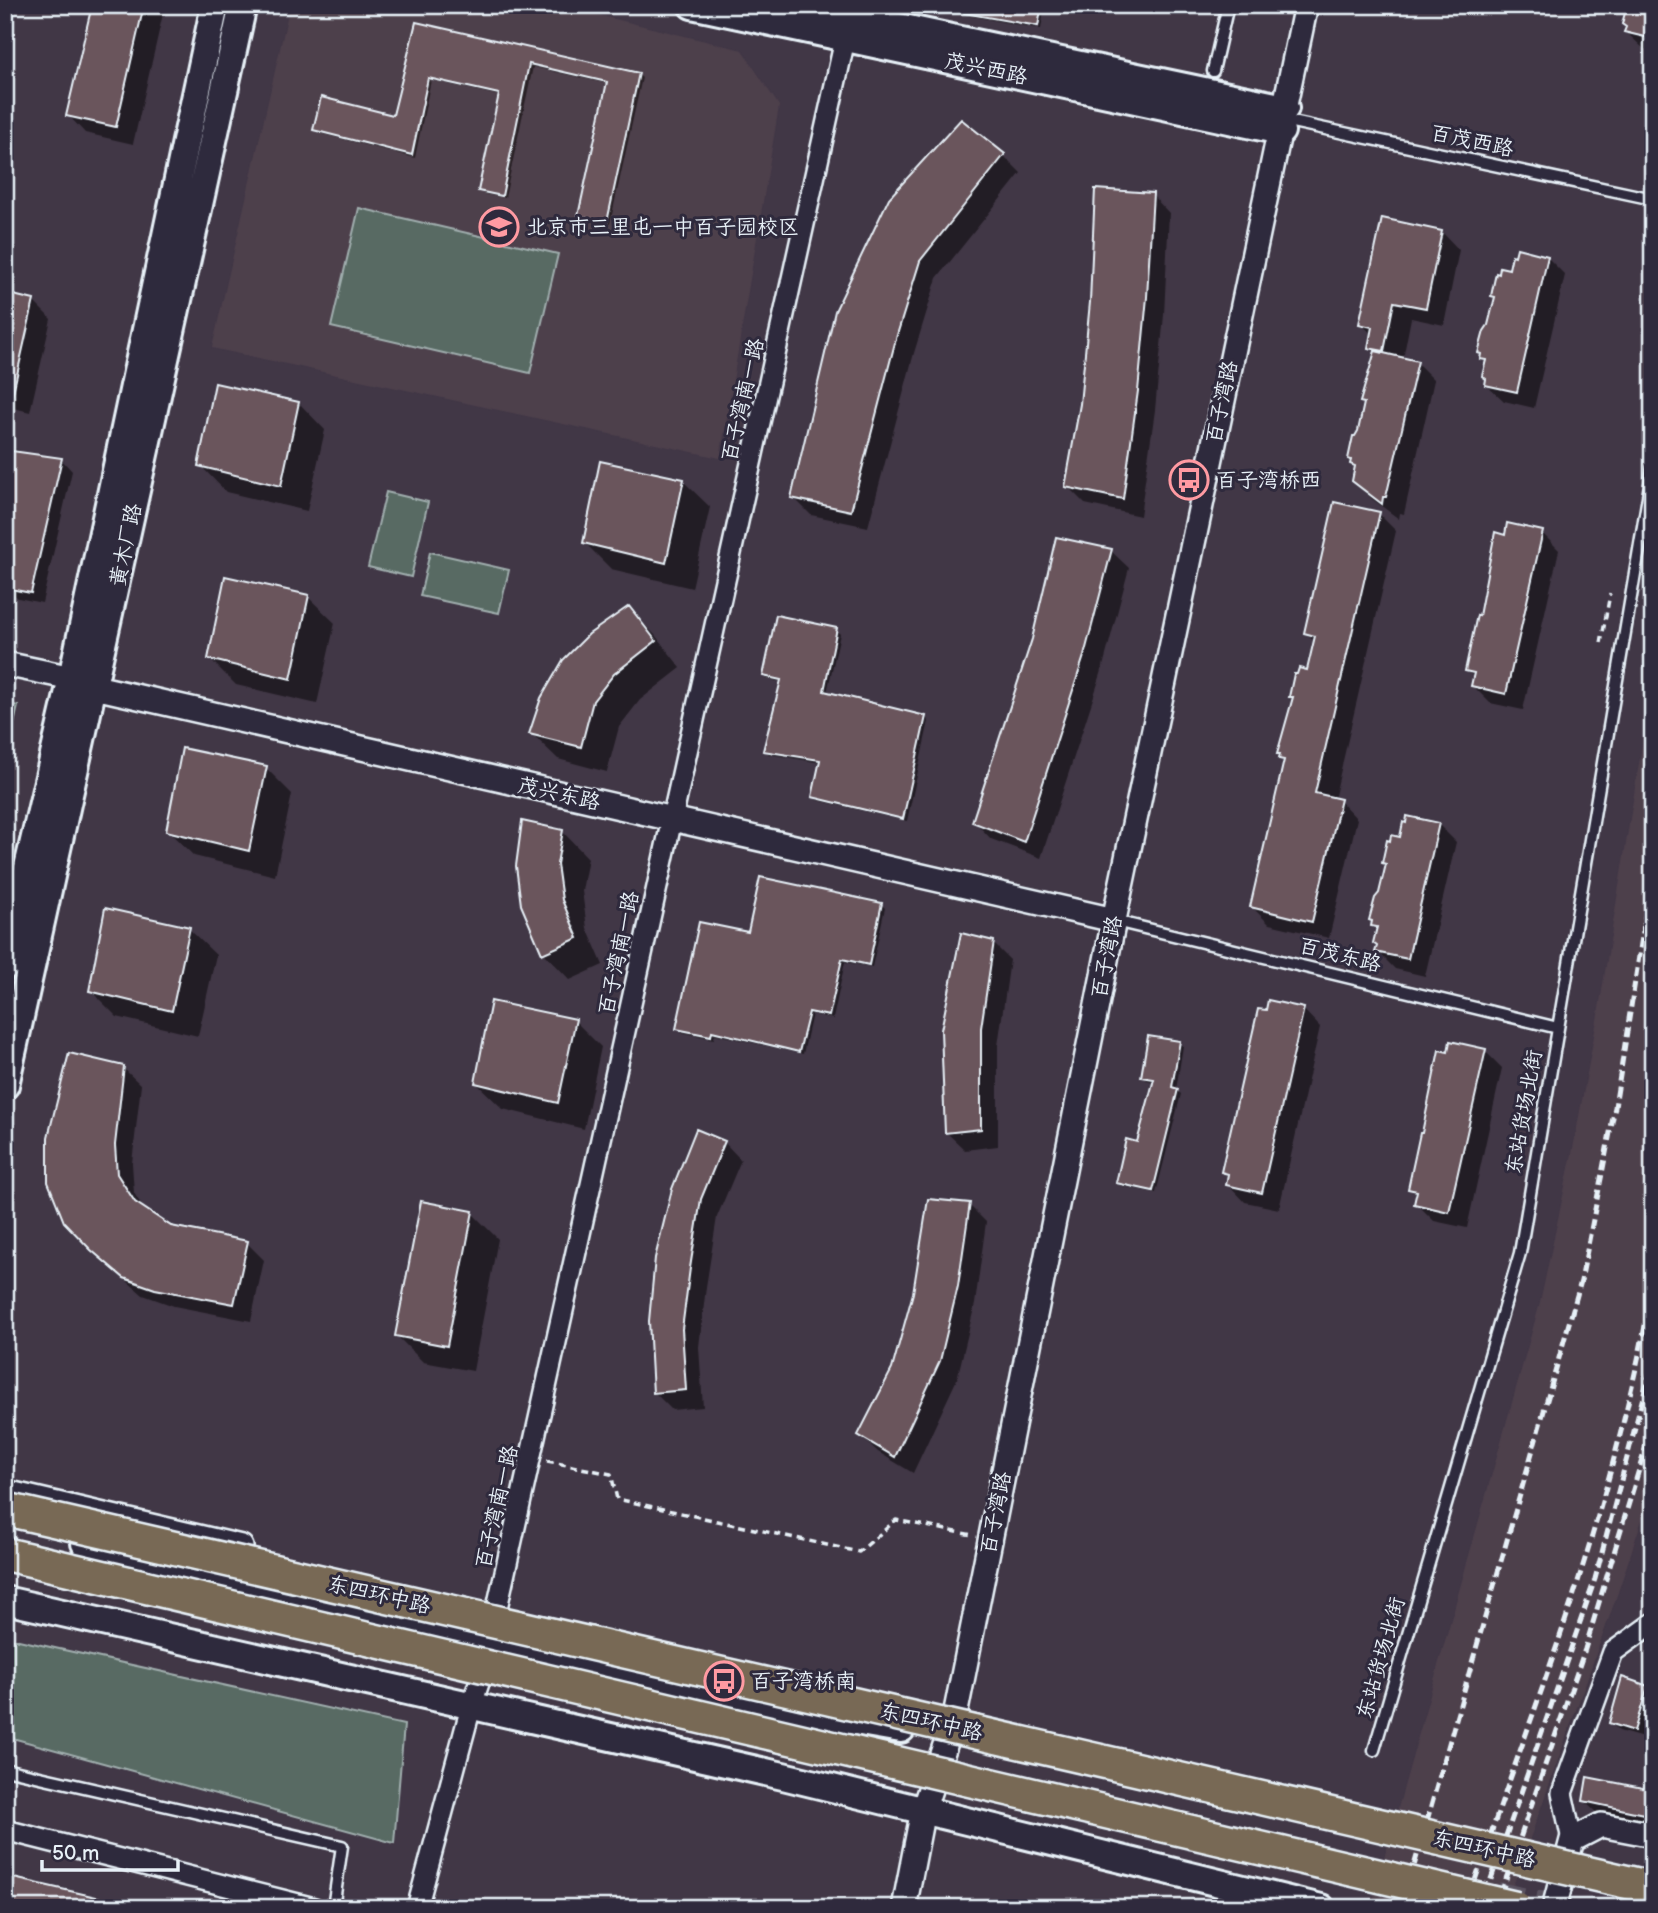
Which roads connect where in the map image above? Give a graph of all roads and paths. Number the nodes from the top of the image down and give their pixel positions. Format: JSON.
{"nodes":[{"id":1,"x":215,"y":5,"type":"edge"},
{"id":2,"x":243,"y":5,"type":"edge"},
{"id":3,"x":692,"y":5,"type":"edge"},
{"id":4,"x":794,"y":5,"type":"edge"},
{"id":5,"x":1228,"y":5,"type":"edge"},
{"id":6,"x":1306,"y":5,"type":"edge"},
{"id":7,"x":850,"y":21,"type":"edge"},
{"id":8,"x":1213,"y":71,"type":"dead end"},
{"id":9,"x":1283,"y":120,"type":"junction"},
{"id":10,"x":1653,"y":199,"type":"edge"},
{"id":11,"x":1653,"y":467,"type":"edge"},
{"id":12,"x":1610,"y":594,"type":"dead end"},
{"id":13,"x":1601,"y":643,"type":"dead end"},
{"id":14,"x":5,"y":664,"type":"edge"},
{"id":15,"x":83,"y":682,"type":"junction"},
{"id":16,"x":672,"y":821,"type":"junction"},
{"id":17,"x":1114,"y":920,"type":"junction"},
{"id":18,"x":5,"y":966,"type":"edge"},
{"id":19,"x":1558,"y":1028,"type":"junction"},
{"id":20,"x":5,"y":1085,"type":"edge"},
{"id":21,"x":532,"y":1457,"type":"junction"},
{"id":22,"x":5,"y":1492,"type":"edge"},
{"id":23,"x":5,"y":1509,"type":"edge"},
{"id":24,"x":5,"y":1524,"type":"edge"},
{"id":25,"x":991,"y":1538,"type":"junction"},
{"id":26,"x":5,"y":1554,"type":"edge"},
{"id":27,"x":5,"y":1567,"type":"edge"},
{"id":28,"x":5,"y":1600,"type":"edge"},
{"id":29,"x":498,"y":1608,"type":"junction"},
{"id":30,"x":1653,"y":1623,"type":"edge"},
{"id":31,"x":489,"y":1640,"type":"junction"},
{"id":32,"x":481,"y":1678,"type":"junction"},
{"id":33,"x":471,"y":1707,"type":"junction"},
{"id":34,"x":950,"y":1726,"type":"junction"},
{"id":35,"x":1374,"y":1750,"type":"dead end"},
{"id":36,"x":5,"y":1769,"type":"edge"},
{"id":37,"x":932,"y":1783,"type":"junction"},
{"id":38,"x":923,"y":1810,"type":"junction"},
{"id":39,"x":1345,"y":1820,"type":"dead end"},
{"id":40,"x":5,"y":1830,"type":"edge"},
{"id":41,"x":1653,"y":1835,"type":"edge"},
{"id":42,"x":1572,"y":1840,"type":"junction"},
{"id":43,"x":1334,"y":1863,"type":"dead end"},
{"id":44,"x":1589,"y":1873,"type":"joint"},
{"id":45,"x":1653,"y":1875,"type":"edge"},
{"id":46,"x":1653,"y":1888,"type":"edge"},
{"id":47,"x":1653,"y":1900,"type":"edge"},
{"id":48,"x":314,"y":1908,"type":"edge"},
{"id":49,"x":333,"y":1908,"type":"edge"},
{"id":50,"x":417,"y":1908,"type":"edge"},
{"id":51,"x":904,"y":1908,"type":"edge"},
{"id":52,"x":1321,"y":1908,"type":"edge"},
{"id":53,"x":1516,"y":1908,"type":"tunnel mouth"},
{"id":54,"x":1554,"y":1908,"type":"edge"}],
"edges":[{"from":1,"to":15,"type":"main road"},
{"from":2,"to":15,"type":"main road","name":"黄木厂路"},
{"from":3,"to":7,"type":"main road","name":"茂兴西路"},
{"from":4,"to":7,"type":"main road","name":"茂兴西路"},
{"from":5,"to":8,"type":"lane"},
{"from":6,"to":9,"type":"street","name":"百子湾路"},
{"from":7,"to":9,"type":"main road","name":"茂兴西路"},
{"from":7,"to":16,"type":"street","name":"百子湾南一路"},
{"from":9,"to":10,"type":"lane","name":"百茂西路"},
{"from":9,"to":17,"type":"street","name":"百子湾路"},
{"from":11,"to":19,"type":"lane","name":"东站货场北街"},
{"from":12,"to":13,"type":"path"},
{"from":14,"to":15,"type":"street","name":"茂兴东路"},
{"from":15,"to":16,"type":"street","name":"茂兴东路"},
{"from":15,"to":18,"type":"main road"},
{"from":15,"to":20,"type":"main road","name":"黄木厂路"},
{"from":16,"to":17,"type":"street","name":"茂兴东路"},
{"from":16,"to":21,"type":"street","name":"百子湾南一路"},
{"from":17,"to":19,"type":"lane","name":"百茂东路"},
{"from":17,"to":25,"type":"street","name":"百子湾路"},
{"from":19,"to":35,"type":"lane","name":"东站货场北街"},
{"from":21,"to":25,"type":"path"},
{"from":21,"to":29,"type":"street","name":"百子湾南一路"},
{"from":22,"to":29,"type":"street","name":"东四环中路"},
{"from":23,"to":46,"type":"highway","name":"东四环中路","bridge":true},
{"from":24,"to":31,"type":"main road","name":"东四环中路"},
{"from":25,"to":34,"type":"street","name":"百子湾路"},
{"from":26,"to":53,"type":"highway","bridge":true},
{"from":27,"to":32,"type":"main road"},
{"from":28,"to":33,"type":"main road"},
{"from":29,"to":31,"type":"street","name":"百子湾南一路"},
{"from":29,"to":34,"type":"street","name":"东四环中路"},
{"from":30,"to":42,"type":"street"},
{"from":31,"to":32,"type":"street","name":"百子湾南一路"},
{"from":31,"to":34,"type":"main road","name":"东四环中路"},
{"from":32,"to":33,"type":"street","name":"百子湾南一路"},
{"from":32,"to":37,"type":"main road"},
{"from":33,"to":38,"type":"main road"},
{"from":33,"to":50,"type":"street","name":"百子湾南一路"},
{"from":34,"to":37,"type":"street","name":"百子湾路"},
{"from":34,"to":39,"type":"main road","name":"东四环中路"},
{"from":36,"to":49,"type":"lane"},
{"from":37,"to":38,"type":"street","name":"百子湾路"},
{"from":37,"to":43,"type":"main road"},
{"from":38,"to":51,"type":"street","name":"百子湾路"},
{"from":38,"to":52,"type":"main road"},
{"from":40,"to":48,"type":"street"},
{"from":41,"to":42,"type":"street"},
{"from":42,"to":54,"type":"street"},
{"from":44,"to":45,"type":"street"},
{"from":44,"to":47,"type":"main road"}]}
